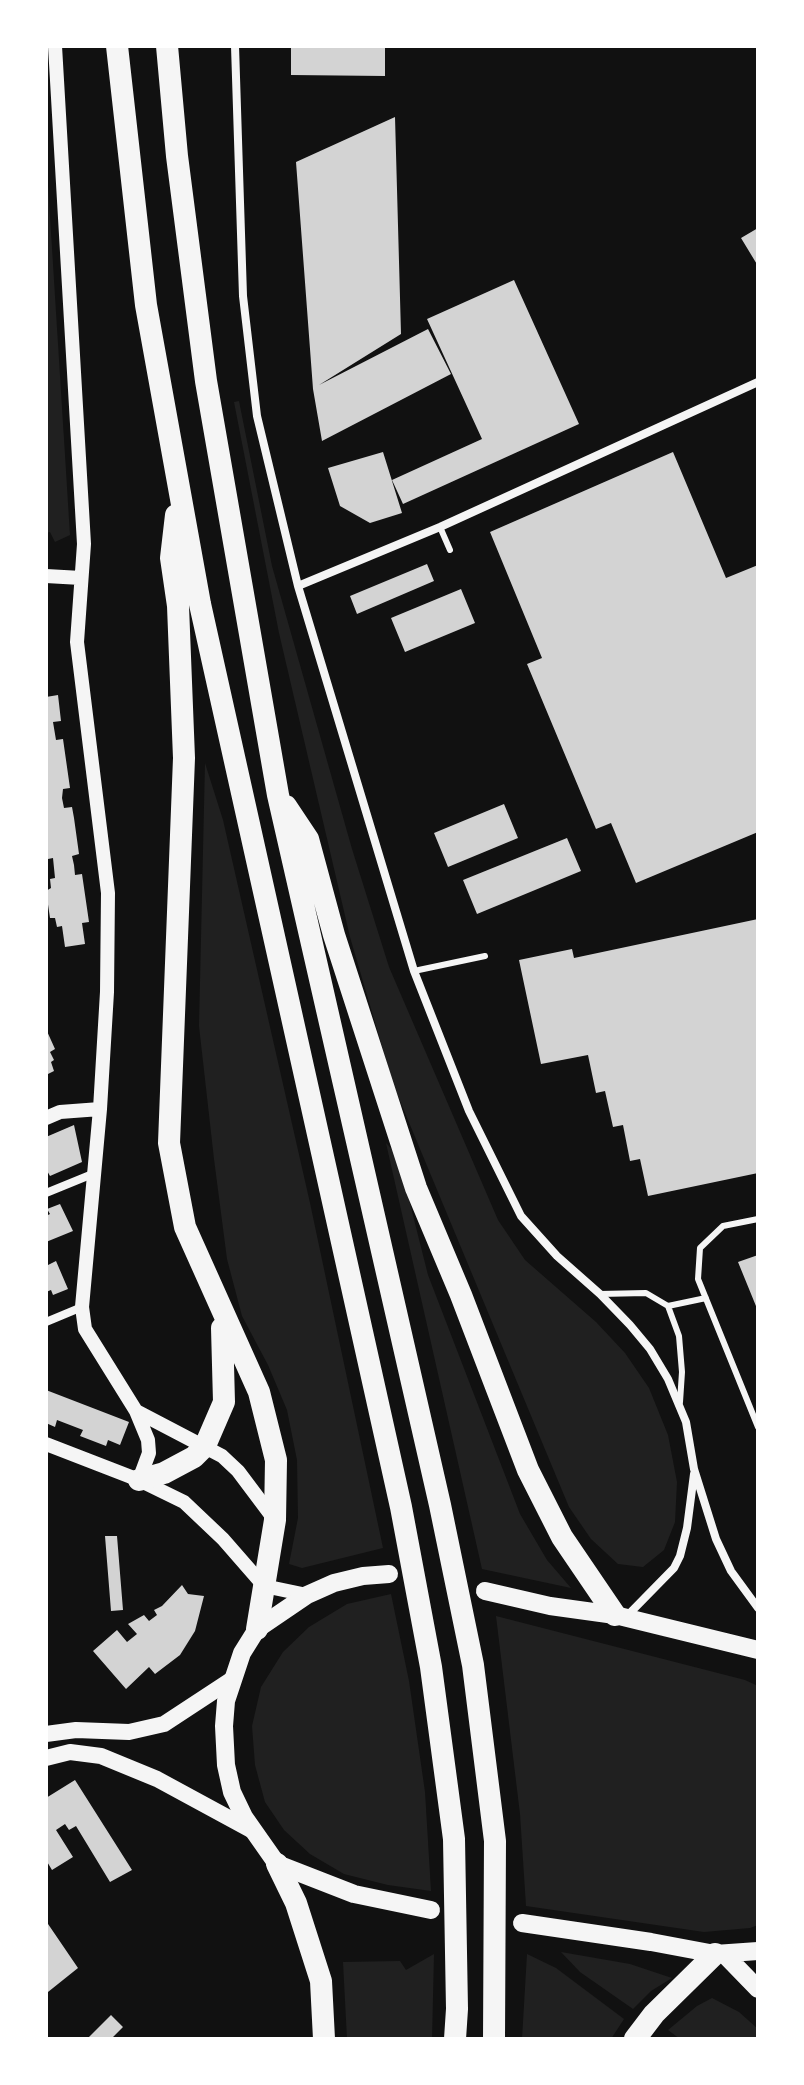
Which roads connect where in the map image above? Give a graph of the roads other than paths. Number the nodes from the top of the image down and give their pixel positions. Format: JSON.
{"nodes":[{"id":1,"x":55,"y":46,"type":"edge"},
{"id":2,"x":117,"y":46,"type":"edge"},
{"id":3,"x":167,"y":46,"type":"edge"},
{"id":4,"x":235,"y":46,"type":"edge"},
{"id":5,"x":758,"y":382,"type":"edge"},
{"id":6,"x":178,"y":490,"type":"junction"},
{"id":7,"x":440,"y":527,"type":"junction"},
{"id":8,"x":450,"y":550,"type":"dead end"},
{"id":9,"x":46,"y":576,"type":"edge"},
{"id":10,"x":81,"y":578,"type":"junction"},
{"id":11,"x":298,"y":586,"type":"junction"},
{"id":12,"x":278,"y":795,"type":"junction"},
{"id":13,"x":485,"y":956,"type":"dead end"},
{"id":14,"x":414,"y":971,"type":"junction"},
{"id":15,"x":100,"y":1109,"type":"junction"},
{"id":16,"x":46,"y":1118,"type":"edge"},
{"id":17,"x":95,"y":1173,"type":"junction"},
{"id":18,"x":46,"y":1193,"type":"edge"},
{"id":19,"x":758,"y":1219,"type":"edge"},
{"id":20,"x":600,"y":1294,"type":"junction"},
{"id":21,"x":706,"y":1298,"type":"junction"},
{"id":22,"x":668,"y":1306,"type":"junction"},
{"id":23,"x":82,"y":1307,"type":"junction"},
{"id":24,"x":220,"y":1307,"type":"junction"},
{"id":25,"x":46,"y":1322,"type":"edge"},
{"id":26,"x":680,"y":1406,"type":"junction"},
{"id":27,"x":136,"y":1411,"type":"junction"},
{"id":28,"x":758,"y":1427,"type":"edge"},
{"id":29,"x":46,"y":1444,"type":"edge"},
{"id":30,"x":205,"y":1446,"type":"junction"},
{"id":31,"x":694,"y":1469,"type":"junction"},
{"id":32,"x":139,"y":1480,"type":"junction"},
{"id":33,"x":275,"y":1520,"type":"junction"},
{"id":34,"x":389,"y":1574,"type":"dead end"},
{"id":35,"x":264,"y":1586,"type":"junction"},
{"id":36,"x":485,"y":1591,"type":"dead end"},
{"id":37,"x":307,"y":1595,"type":"junction"},
{"id":38,"x":758,"y":1608,"type":"edge"},
{"id":39,"x":620,"y":1616,"type":"junction"},
{"id":40,"x":257,"y":1629,"type":"junction"},
{"id":41,"x":758,"y":1650,"type":"edge"},
{"id":42,"x":231,"y":1680,"type":"junction"},
{"id":43,"x":46,"y":1734,"type":"edge"},
{"id":44,"x":46,"y":1758,"type":"edge"},
{"id":45,"x":251,"y":1830,"type":"junction"},
{"id":46,"x":277,"y":1864,"type":"junction"},
{"id":47,"x":431,"y":1910,"type":"dead end"},
{"id":48,"x":522,"y":1923,"type":"dead end"},
{"id":49,"x":758,"y":1951,"type":"edge"},
{"id":50,"x":720,"y":1955,"type":"junction"},
{"id":51,"x":758,"y":1989,"type":"edge"},
{"id":52,"x":324,"y":2039,"type":"edge"},
{"id":53,"x":455,"y":2039,"type":"edge"},
{"id":54,"x":494,"y":2039,"type":"edge"},
{"id":55,"x":635,"y":2039,"type":"edge"}],
"edges":[{"from":1,"to":10,"type":"street"},
{"from":2,"to":6,"type":"highway"},
{"from":3,"to":12,"type":"highway"},
{"from":4,"to":11,"type":"street"},
{"from":5,"to":7,"type":"street"},
{"from":6,"to":24,"type":"highway"},
{"from":6,"to":53,"type":"highway"},
{"from":7,"to":8,"type":"lane"},
{"from":7,"to":11,"type":"street"},
{"from":9,"to":10,"type":"street"},
{"from":10,"to":15,"type":"street"},
{"from":11,"to":14,"type":"street"},
{"from":12,"to":39,"type":"highway"},
{"from":12,"to":54,"type":"highway"},
{"from":13,"to":14,"type":"lane"},
{"from":14,"to":20,"type":"street"},
{"from":15,"to":16,"type":"street"},
{"from":15,"to":17,"type":"street"},
{"from":17,"to":18,"type":"street"},
{"from":17,"to":23,"type":"street"},
{"from":19,"to":21,"type":"lane"},
{"from":20,"to":22,"type":"lane"},
{"from":20,"to":26,"type":"street"},
{"from":21,"to":22,"type":"lane"},
{"from":21,"to":28,"type":"lane"},
{"from":22,"to":26,"type":"lane"},
{"from":23,"to":25,"type":"street"},
{"from":23,"to":27,"type":"street"},
{"from":24,"to":30,"type":"highway"},
{"from":24,"to":33,"type":"highway"},
{"from":26,"to":31,"type":"street"},
{"from":27,"to":30,"type":"street"},
{"from":27,"to":32,"type":"street"},
{"from":29,"to":32,"type":"street"},
{"from":30,"to":32,"type":"highway"},
{"from":30,"to":33,"type":"street"},
{"from":31,"to":38,"type":"street"},
{"from":31,"to":39,"type":"street"},
{"from":32,"to":35,"type":"street"},
{"from":33,"to":35,"type":"highway"},
{"from":34,"to":37,"type":"main road"},
{"from":35,"to":37,"type":"street"},
{"from":35,"to":40,"type":"highway"},
{"from":36,"to":39,"type":"main road"},
{"from":37,"to":40,"type":"main road"},
{"from":39,"to":41,"type":"main road"},
{"from":40,"to":42,"type":"main road"},
{"from":42,"to":43,"type":"main road"},
{"from":42,"to":45,"type":"main road"},
{"from":44,"to":45,"type":"main road"},
{"from":45,"to":46,"type":"main road"},
{"from":46,"to":47,"type":"main road"},
{"from":46,"to":52,"type":"highway"},
{"from":48,"to":50,"type":"main road"},
{"from":49,"to":50,"type":"main road"},
{"from":50,"to":51,"type":"main road"},
{"from":50,"to":55,"type":"highway"}]}
